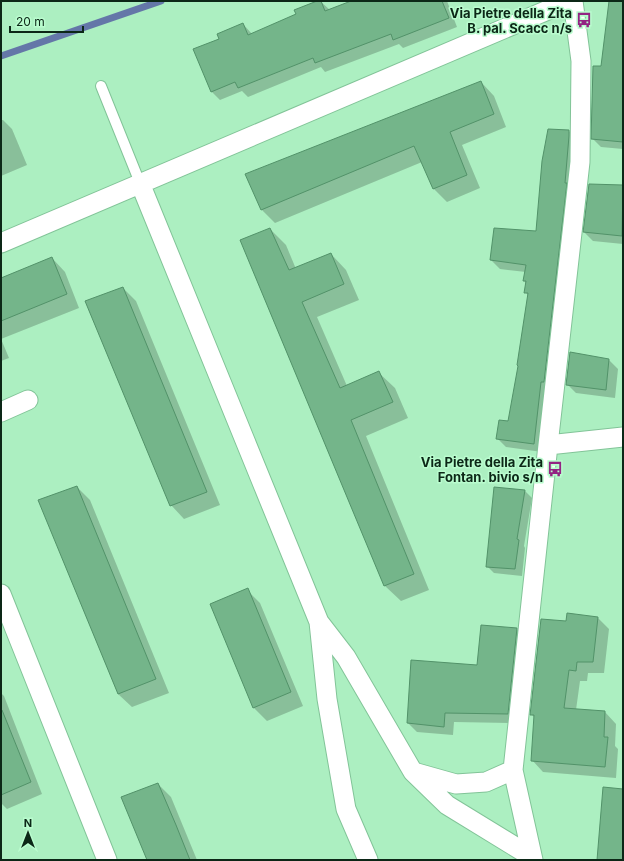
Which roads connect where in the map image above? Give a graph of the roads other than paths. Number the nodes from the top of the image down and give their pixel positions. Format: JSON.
{"nodes":[{"id":1,"x":569,"y":1,"type":"edge"},
{"id":2,"x":573,"y":1,"type":"edge"},
{"id":3,"x":101,"y":86,"type":"dead end"},
{"id":4,"x":140,"y":183,"type":"junction"},
{"id":5,"x":1,"y":243,"type":"edge"},
{"id":6,"x":28,"y":400,"type":"dead end"},
{"id":7,"x":1,"y":412,"type":"edge"},
{"id":8,"x":623,"y":436,"type":"edge"},
{"id":9,"x":548,"y":445,"type":"junction"},
{"id":10,"x":1,"y":594,"type":"edge"},
{"id":11,"x":318,"y":622,"type":"junction"},
{"id":12,"x":513,"y":770,"type":"junction"},
{"id":13,"x":413,"y":772,"type":"junction"},
{"id":14,"x":533,"y":858,"type":"edge"},
{"id":15,"x":107,"y":860,"type":"edge"},
{"id":16,"x":368,"y":860,"type":"edge"}],
"edges":[{"from":1,"to":4,"type":"street"},
{"from":2,"to":9,"type":"street"},
{"from":3,"to":4,"type":"lane"},
{"from":4,"to":5,"type":"street"},
{"from":4,"to":11,"type":"street"},
{"from":6,"to":7,"type":"street"},
{"from":8,"to":9,"type":"street"},
{"from":9,"to":12,"type":"street"},
{"from":10,"to":15,"type":"street"},
{"from":11,"to":13,"type":"street"},
{"from":11,"to":16,"type":"street"},
{"from":12,"to":13,"type":"street"},
{"from":12,"to":14,"type":"street"},
{"from":13,"to":14,"type":"street"}]}
